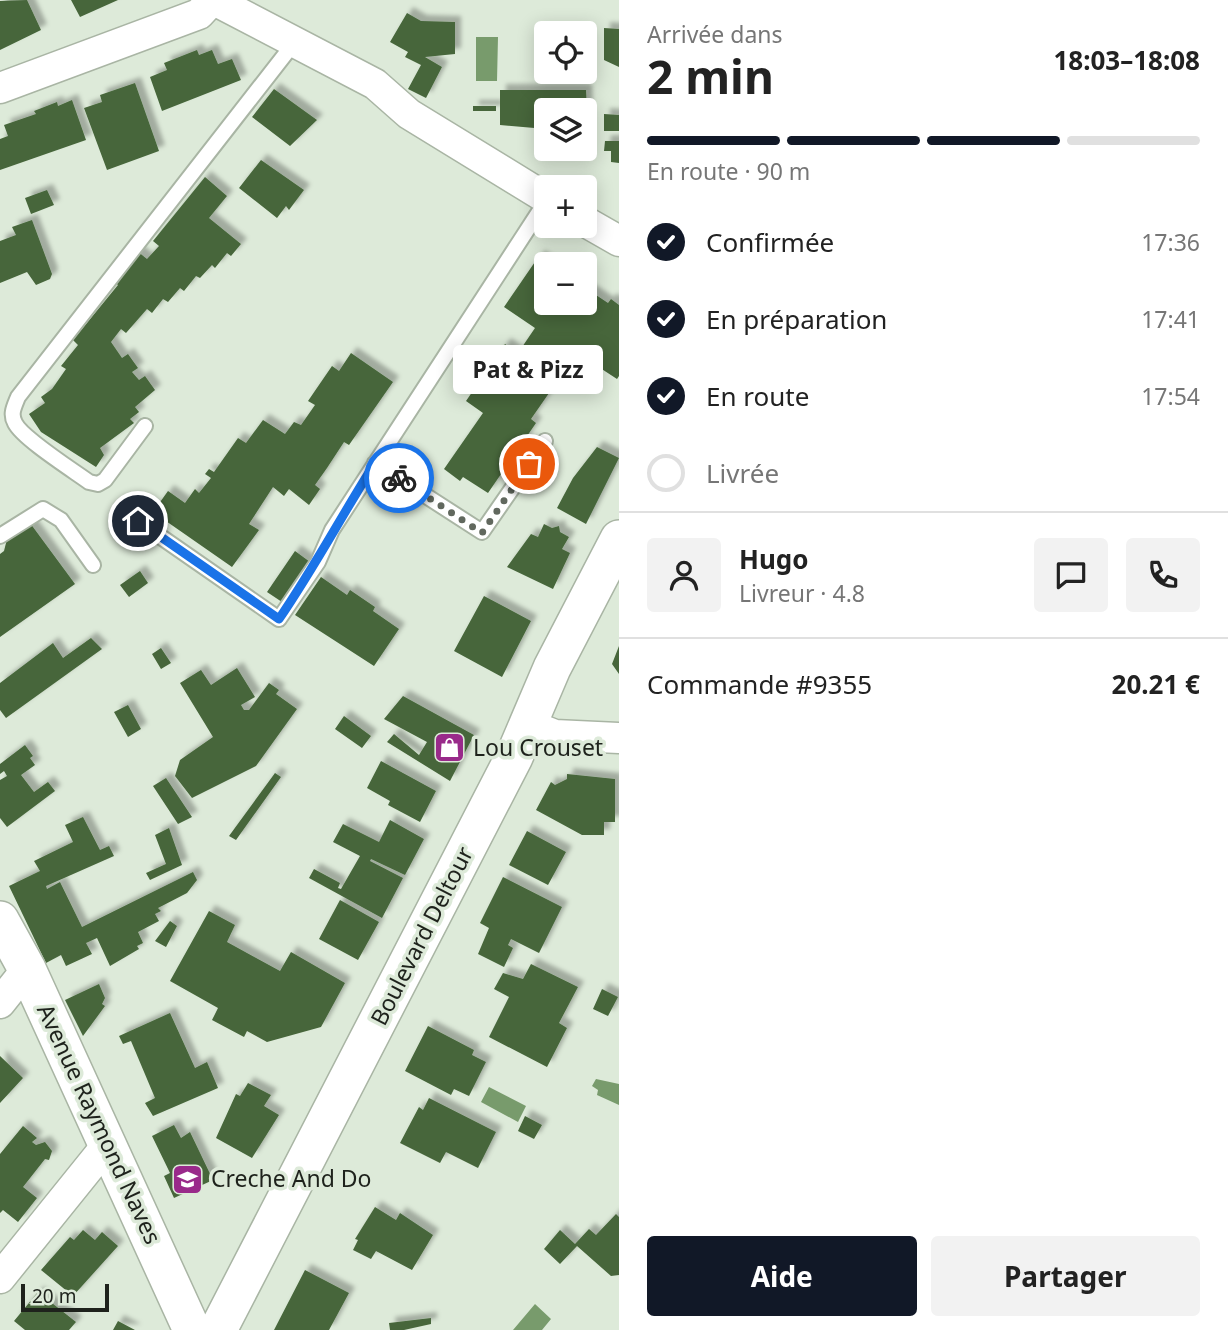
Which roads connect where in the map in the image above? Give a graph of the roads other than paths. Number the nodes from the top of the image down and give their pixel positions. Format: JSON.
{"nodes":[{"id":1,"x":213,"y":0,"type":"edge"},
{"id":2,"x":294,"y":43,"type":"junction"},
{"id":3,"x":0,"y":88,"type":"edge"},
{"id":4,"x":534,"y":192,"type":"edge"},
{"id":5,"x":534,"y":218,"type":"edge"},
{"id":6,"x":597,"y":228,"type":"edge"},
{"id":7,"x":619,"y":241,"type":"edge"},
{"id":8,"x":145,"y":426,"type":"dead end"},
{"id":9,"x":545,"y":441,"type":"dead end"},
{"id":10,"x":375,"y":463,"type":"junction"},
{"id":11,"x":138,"y":521,"type":"dead end"},
{"id":12,"x":0,"y":536,"type":"edge"},
{"id":13,"x":619,"y":539,"type":"edge"},
{"id":14,"x":93,"y":565,"type":"dead end"},
{"id":15,"x":527,"y":724,"type":"junction"},
{"id":16,"x":619,"y":738,"type":"edge"},
{"id":17,"x":0,"y":920,"type":"edge"},
{"id":18,"x":27,"y":970,"type":"junction"},
{"id":19,"x":0,"y":1003,"type":"edge"},
{"id":20,"x":108,"y":1144,"type":"junction"},
{"id":21,"x":0,"y":1278,"type":"edge"},
{"id":22,"x":192,"y":1330,"type":"edge"},
{"id":23,"x":218,"y":1330,"type":"edge"}],
"edges":[{"from":1,"to":2,"type":"street"},
{"from":1,"to":3,"type":"street"},
{"from":2,"to":4,"type":"street"},
{"from":2,"to":8,"type":"lane"},
{"from":5,"to":10,"type":"lane"},
{"from":6,"to":7,"type":"street"},
{"from":9,"to":10,"type":"lane"},
{"from":10,"to":11,"type":"lane"},
{"from":12,"to":14,"type":"lane"},
{"from":13,"to":15,"type":"street","name":"Boulevard Deltour"},
{"from":15,"to":16,"type":"street"},
{"from":15,"to":23,"type":"street","name":"Boulevard Deltour"},
{"from":17,"to":18,"type":"street","name":"Avenue Raymond Naves"},
{"from":18,"to":19,"type":"street"},
{"from":18,"to":20,"type":"street","name":"Avenue Raymond Naves"},
{"from":20,"to":21,"type":"street"},
{"from":20,"to":22,"type":"street","name":"Avenue Raymond Naves"}]}
